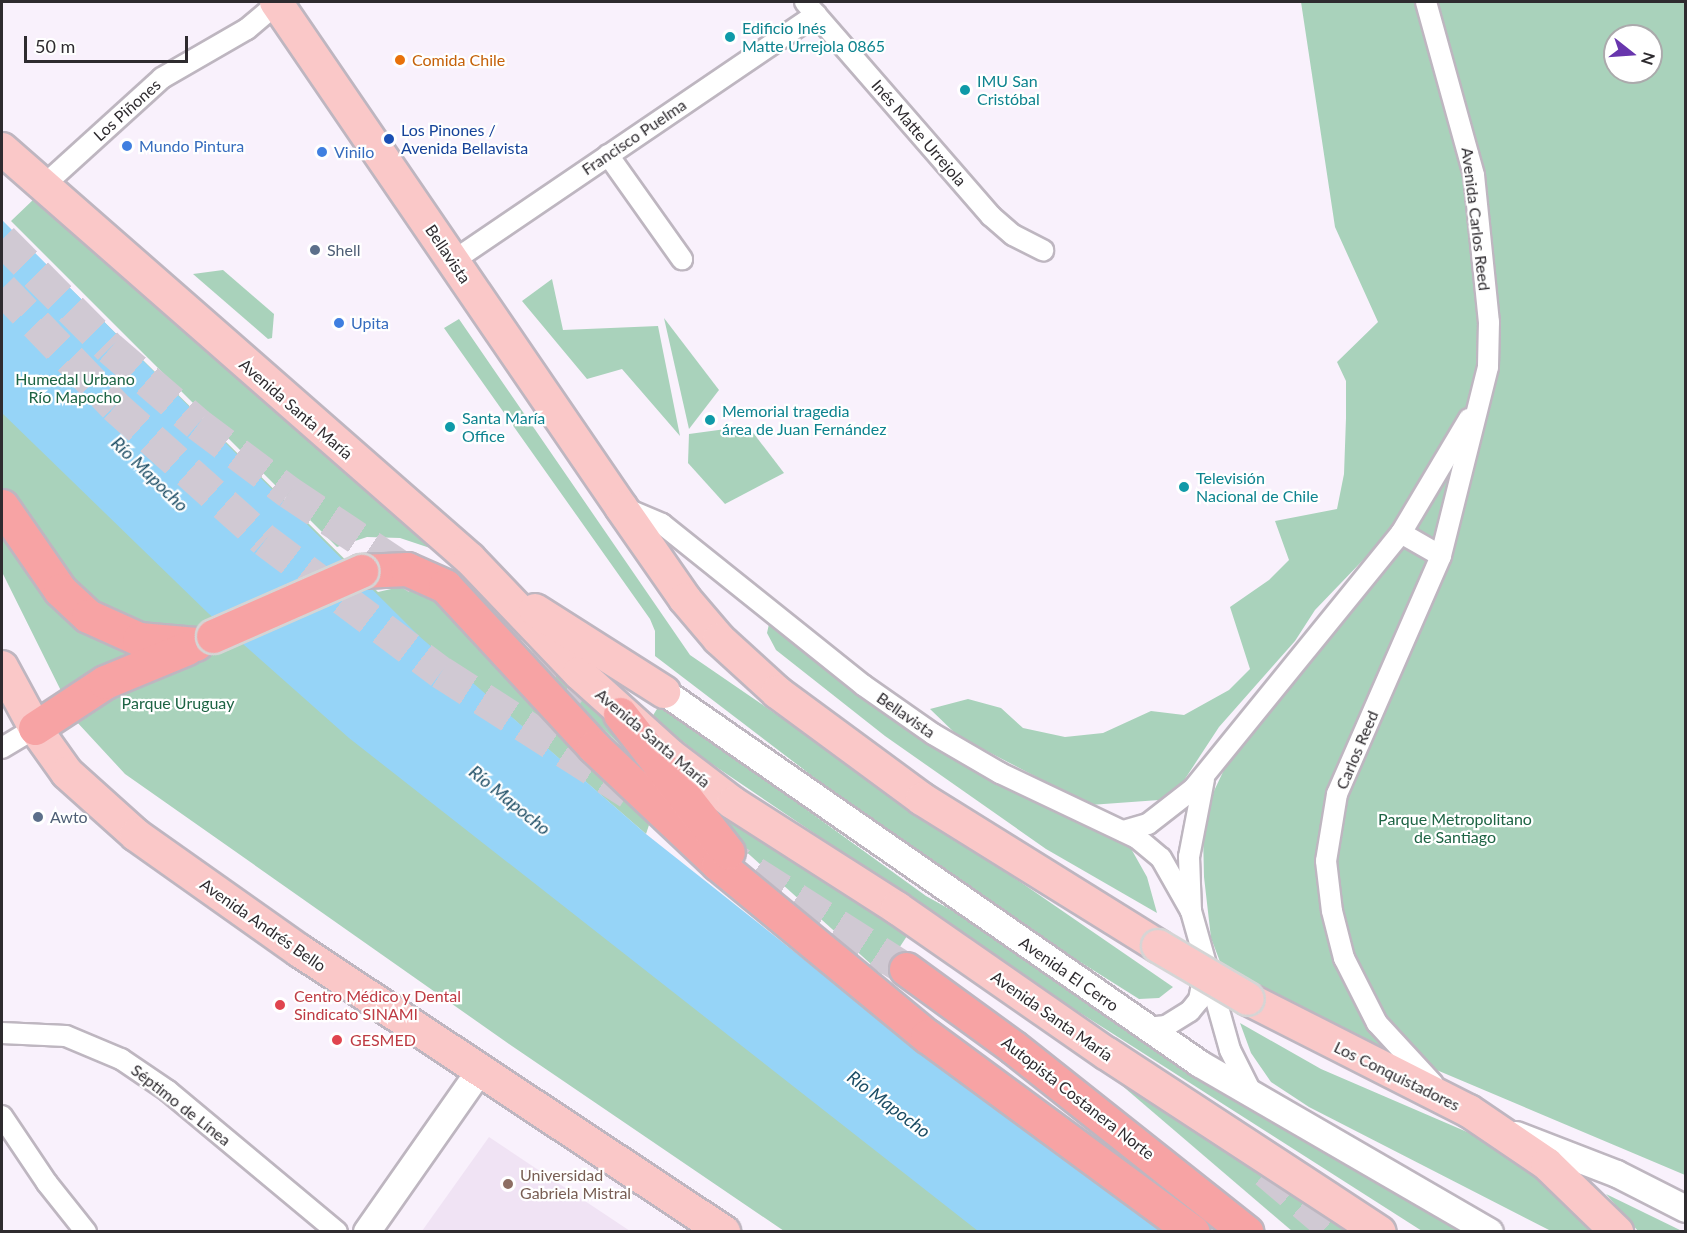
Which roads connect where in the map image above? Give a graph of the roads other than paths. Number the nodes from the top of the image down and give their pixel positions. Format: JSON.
{"nodes":[{"id":1,"x":278,"y":2,"type":"edge"},
{"id":2,"x":1426,"y":2,"type":"edge"},
{"id":3,"x":811,"y":8,"type":"edge"},
{"id":4,"x":2,"y":149,"type":"edge"},
{"id":5,"x":608,"y":155,"type":"junction"},
{"id":6,"x":42,"y":187,"type":"junction"},
{"id":7,"x":1043,"y":250,"type":"dead end"},
{"id":8,"x":682,"y":259,"type":"dead end"},
{"id":9,"x":453,"y":261,"type":"junction"},
{"id":10,"x":1478,"y":404,"type":"junction"},
{"id":11,"x":2,"y":506,"type":"edge"},
{"id":12,"x":621,"y":507,"type":"junction"},
{"id":13,"x":1401,"y":533,"type":"junction"},
{"id":14,"x":1441,"y":556,"type":"junction"},
{"id":15,"x":501,"y":589,"type":"junction"},
{"id":16,"x":205,"y":640,"type":"junction"},
{"id":17,"x":2,"y":667,"type":"edge"},
{"id":18,"x":664,"y":692,"type":"junction"},
{"id":19,"x":620,"y":714,"type":"junction"},
{"id":20,"x":35,"y":728,"type":"junction"},
{"id":21,"x":2,"y":748,"type":"edge"},
{"id":22,"x":1205,"y":774,"type":"junction"},
{"id":23,"x":1124,"y":831,"type":"junction"},
{"id":24,"x":1191,"y":911,"type":"junction"},
{"id":25,"x":789,"y":924,"type":"junction"},
{"id":26,"x":1158,"y":946,"type":"joint"},
{"id":27,"x":1205,"y":966,"type":"junction"},
{"id":28,"x":906,"y":969,"type":"tunnel mouth"},
{"id":29,"x":1148,"y":1028,"type":"junction"},
{"id":30,"x":2,"y":1033,"type":"edge"},
{"id":31,"x":481,"y":1070,"type":"junction"},
{"id":32,"x":1255,"y":1099,"type":"junction"},
{"id":33,"x":1447,"y":1099,"type":"junction"},
{"id":34,"x":2,"y":1116,"type":"edge"},
{"id":35,"x":1494,"y":1127,"type":"junction"},
{"id":36,"x":1686,"y":1209,"type":"edge"},
{"id":37,"x":86,"y":1232,"type":"edge"},
{"id":38,"x":337,"y":1232,"type":"edge"},
{"id":39,"x":367,"y":1232,"type":"edge"},
{"id":40,"x":723,"y":1232,"type":"edge"},
{"id":41,"x":1193,"y":1232,"type":"edge"},
{"id":42,"x":1246,"y":1232,"type":"edge"},
{"id":43,"x":1380,"y":1232,"type":"edge"},
{"id":44,"x":1490,"y":1232,"type":"edge"},
{"id":45,"x":1617,"y":1232,"type":"edge"}],
"edges":[{"from":1,"to":6,"type":"street","name":"Los Piñones"},
{"from":1,"to":9,"type":"main road","name":"Bellavista"},
{"from":2,"to":10,"type":"street","name":"Avenida Carlos Reed"},
{"from":3,"to":5,"type":"street","name":"Francisco Puelma"},
{"from":3,"to":7,"type":"street","name":"Inés Matte Urrejola"},
{"from":4,"to":6,"type":"main road","name":"Avenida Santa María"},
{"from":5,"to":8,"type":"street"},
{"from":5,"to":9,"type":"street","name":"Francisco Puelma"},
{"from":6,"to":15,"type":"main road","name":"Avenida Santa María"},
{"from":9,"to":12,"type":"main road","name":"Bellavista"},
{"from":10,"to":13,"type":"street"},
{"from":10,"to":14,"type":"street","name":"Carlos Reed"},
{"from":11,"to":16,"type":"highway"},
{"from":12,"to":23,"type":"street","name":"Bellavista"},
{"from":12,"to":26,"type":"main road","name":"Bellavista"},
{"from":13,"to":14,"type":"street"},
{"from":13,"to":22,"type":"street"},
{"from":14,"to":33,"type":"street","name":"Carlos Reed"},
{"from":15,"to":18,"type":"main road"},
{"from":15,"to":19,"type":"main road","name":"Avenida Santa María"},
{"from":16,"to":20,"type":"highway"},
{"from":16,"to":25,"type":"highway","bridge":true},
{"from":17,"to":20,"type":"main road","name":"Avenida Andrés Bello"},
{"from":18,"to":19,"type":"main road"},
{"from":18,"to":29,"type":"street","name":"Avenida El Cerro"},
{"from":19,"to":25,"type":"highway"},
{"from":19,"to":43,"type":"main road","name":"Avenida Santa María"},
{"from":20,"to":21,"type":"street"},
{"from":20,"to":31,"type":"main road","name":"Avenida Andrés Bello"},
{"from":22,"to":23,"type":"street"},
{"from":22,"to":24,"type":"street"},
{"from":23,"to":24,"type":"street","name":"Bellavista"},
{"from":24,"to":27,"type":"street"},
{"from":25,"to":41,"type":"highway"},
{"from":26,"to":33,"type":"main road","name":"Los Conquistadores","bridge":true},
{"from":27,"to":29,"type":"street"},
{"from":27,"to":32,"type":"street"},
{"from":28,"to":42,"type":"highway","name":"Autopista Costanera Norte"},
{"from":29,"to":32,"type":"street","name":"Avenida El Cerro"},
{"from":30,"to":38,"type":"street","name":"Séptimo de Línea"},
{"from":31,"to":39,"type":"street"},
{"from":31,"to":40,"type":"main road","name":"Avenida Andrés Bello"},
{"from":32,"to":44,"type":"street","name":"Avenida El Cerro"},
{"from":33,"to":35,"type":"main road","name":"Los Conquistadores"},
{"from":34,"to":37,"type":"street"},
{"from":35,"to":36,"type":"street"},
{"from":35,"to":45,"type":"main road","name":"Los Conquistadores"}]}
